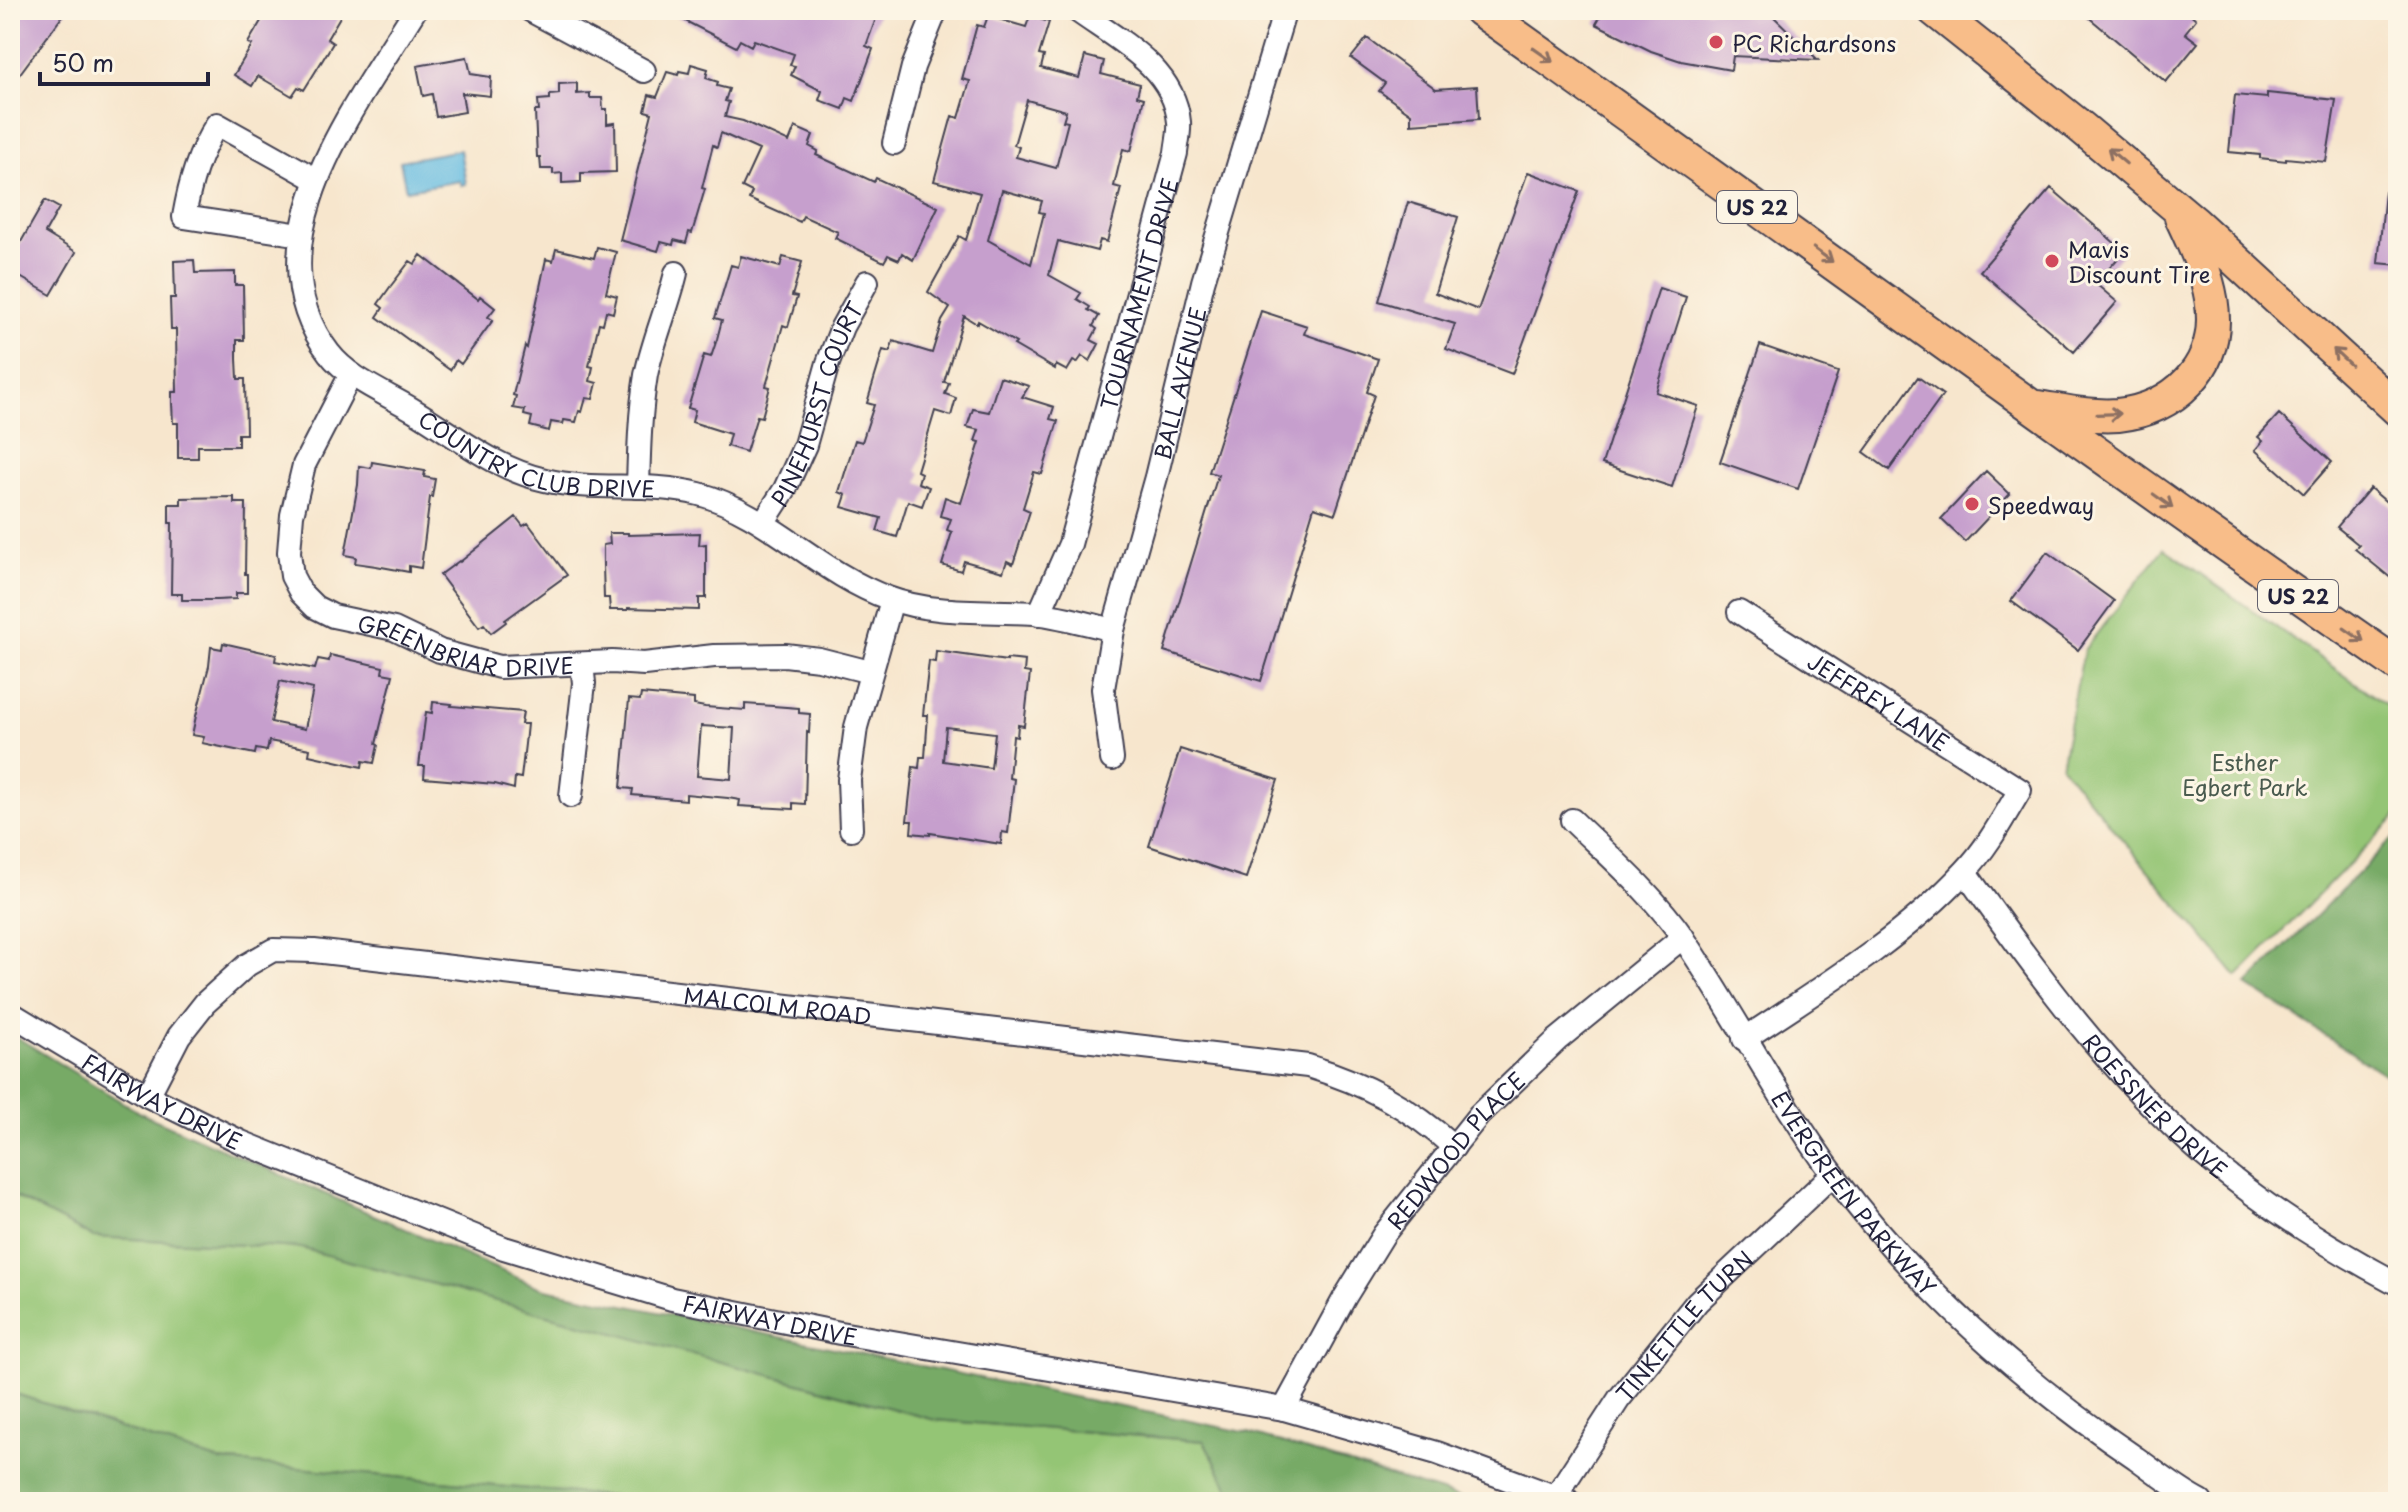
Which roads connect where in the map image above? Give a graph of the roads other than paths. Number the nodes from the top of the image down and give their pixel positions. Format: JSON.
{"nodes":[{"id":1,"x":415,"y":10,"type":"edge"},
{"id":2,"x":530,"y":10,"type":"edge"},
{"id":3,"x":936,"y":10,"type":"edge"},
{"id":4,"x":1076,"y":10,"type":"edge"},
{"id":5,"x":1285,"y":10,"type":"edge"},
{"id":6,"x":1480,"y":10,"type":"edge"},
{"id":7,"x":1947,"y":16,"type":"edge"},
{"id":8,"x":644,"y":71,"type":"dead end"},
{"id":9,"x":894,"y":143,"type":"dead end"},
{"id":10,"x":317,"y":180,"type":"junction"},
{"id":11,"x":2176,"y":207,"type":"junction"},
{"id":12,"x":301,"y":235,"type":"junction"},
{"id":13,"x":676,"y":273,"type":"dead end"},
{"id":14,"x":867,"y":282,"type":"dead end"},
{"id":15,"x":351,"y":374,"type":"junction"},
{"id":16,"x":2031,"y":406,"type":"junction"},
{"id":17,"x":2398,"y":410,"type":"edge"},
{"id":18,"x":638,"y":487,"type":"junction"},
{"id":19,"x":763,"y":523,"type":"junction"},
{"id":20,"x":892,"y":600,"type":"junction"},
{"id":21,"x":1739,"y":612,"type":"dead end"},
{"id":22,"x":1039,"y":614,"type":"junction"},
{"id":23,"x":1113,"y":630,"type":"junction"},
{"id":24,"x":582,"y":664,"type":"junction"},
{"id":25,"x":2398,"y":665,"type":"edge"},
{"id":26,"x":870,"y":672,"type":"junction"},
{"id":27,"x":1112,"y":759,"type":"dead end"},
{"id":28,"x":571,"y":796,"type":"dead end"},
{"id":29,"x":1572,"y":820,"type":"dead end"},
{"id":30,"x":851,"y":829,"type":"dead end"},
{"id":31,"x":1965,"y":872,"type":"junction"},
{"id":32,"x":1683,"y":937,"type":"junction"},
{"id":33,"x":10,"y":1013,"type":"edge"},
{"id":34,"x":1744,"y":1039,"type":"junction"},
{"id":35,"x":148,"y":1096,"type":"junction"},
{"id":36,"x":1454,"y":1147,"type":"junction"},
{"id":37,"x":1833,"y":1174,"type":"junction"},
{"id":38,"x":2398,"y":1284,"type":"edge"},
{"id":39,"x":1284,"y":1409,"type":"junction"},
{"id":40,"x":1563,"y":1499,"type":"edge"},
{"id":41,"x":2201,"y":1502,"type":"edge"}],
"edges":[{"from":1,"to":10,"type":"street","name":"COUNTRY CLUB DRIVE"},
{"from":2,"to":8,"type":"street"},
{"from":3,"to":9,"type":"street"},
{"from":4,"to":22,"type":"street","name":"TOURNAMENT DRIVE"},
{"from":5,"to":23,"type":"street","name":"BALL AVENUE"},
{"from":6,"to":16,"type":"highway","number":"US 22","one_way":true},
{"from":11,"to":7,"type":"highway","one_way":true},
{"from":10,"to":12,"type":"street","name":"COUNTRY CLUB DRIVE"},
{"from":10,"to":12,"type":"street"},
{"from":16,"to":11,"type":"highway","one_way":true},
{"from":17,"to":11,"type":"highway","one_way":true},
{"from":12,"to":15,"type":"street","name":"COUNTRY CLUB DRIVE"},
{"from":13,"to":18,"type":"street"},
{"from":14,"to":19,"type":"street","name":"PINEHURST COURT"},
{"from":15,"to":18,"type":"street","name":"COUNTRY CLUB DRIVE"},
{"from":15,"to":24,"type":"street","name":"GREENBRIAR DRIVE"},
{"from":16,"to":25,"type":"highway","number":"US 22","one_way":true},
{"from":18,"to":19,"type":"street","name":"COUNTRY CLUB DRIVE"},
{"from":19,"to":20,"type":"street","name":"COUNTRY CLUB DRIVE"},
{"from":20,"to":22,"type":"street","name":"COUNTRY CLUB DRIVE"},
{"from":20,"to":26,"type":"street"},
{"from":21,"to":31,"type":"street","name":"JEFFREY LANE"},
{"from":22,"to":23,"type":"street","name":"COUNTRY CLUB DRIVE"},
{"from":23,"to":27,"type":"street","name":"BALL AVENUE"},
{"from":24,"to":26,"type":"street","name":"GREENBRIAR DRIVE"},
{"from":24,"to":28,"type":"street"},
{"from":26,"to":30,"type":"street"},
{"from":29,"to":32,"type":"street","name":"EVERGREEN PARKWAY"},
{"from":31,"to":34,"type":"street"},
{"from":31,"to":38,"type":"street","name":"ROESSNER DRIVE"},
{"from":32,"to":34,"type":"street","name":"EVERGREEN PARKWAY"},
{"from":32,"to":36,"type":"street","name":"REDWOOD PLACE"},
{"from":33,"to":35,"type":"street","name":"FAIRWAY DRIVE"},
{"from":34,"to":37,"type":"street","name":"EVERGREEN PARKWAY"},
{"from":35,"to":36,"type":"street","name":"MALCOLM ROAD"},
{"from":35,"to":39,"type":"street","name":"FAIRWAY DRIVE"},
{"from":36,"to":39,"type":"street","name":"REDWOOD PLACE"},
{"from":37,"to":40,"type":"street","name":"TINKETTLE TURN"},
{"from":37,"to":41,"type":"street","name":"EVERGREEN PARKWAY"},
{"from":39,"to":40,"type":"street","name":"FAIRWAY DRIVE"}]}
